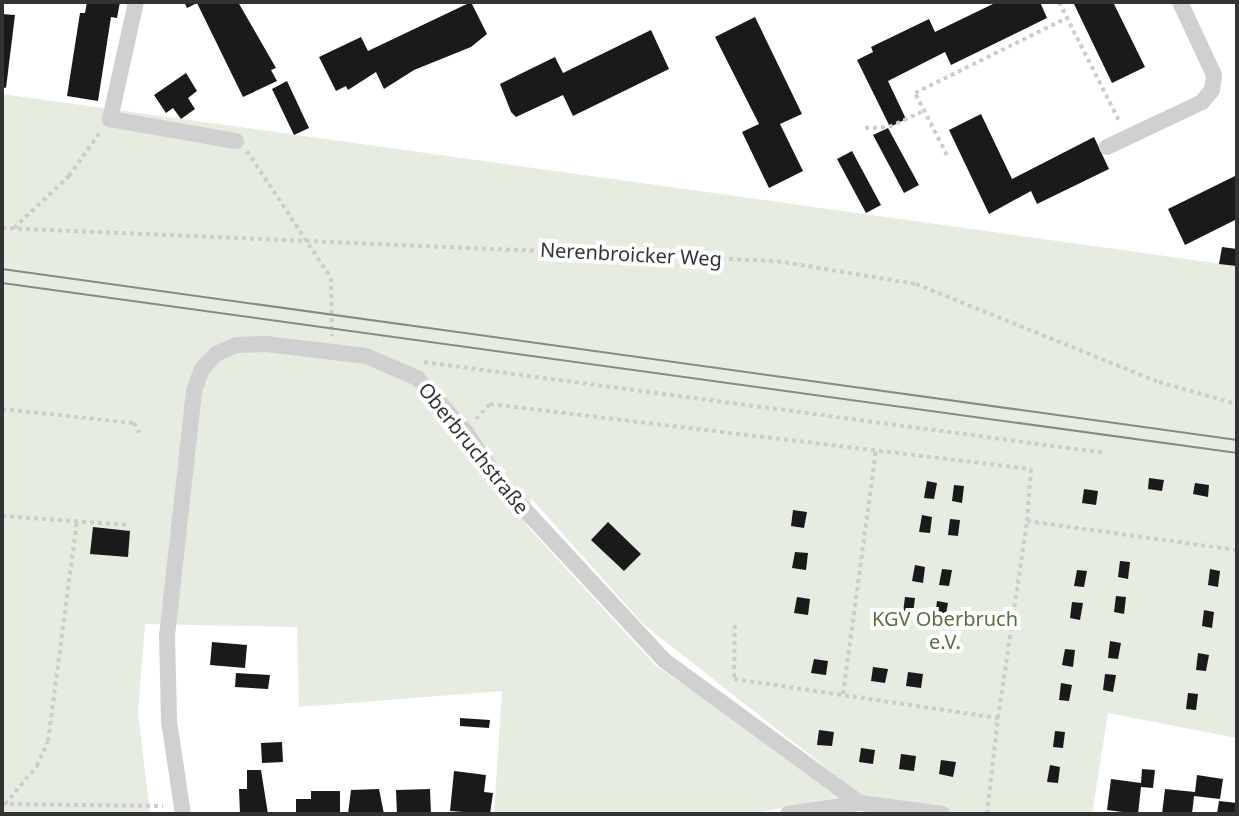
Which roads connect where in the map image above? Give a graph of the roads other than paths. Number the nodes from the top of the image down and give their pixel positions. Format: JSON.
{"nodes":[{"id":1,"x":136,"y":2,"type":"edge"},
{"id":2,"x":1180,"y":2,"type":"edge"},
{"id":3,"x":236,"y":141,"type":"road end"},
{"id":4,"x":1107,"y":147,"type":"dead end"},
{"id":5,"x":860,"y":803,"type":"junction"},
{"id":6,"x":182,"y":810,"type":"edge"},
{"id":7,"x":788,"y":814,"type":"edge"},
{"id":8,"x":942,"y":814,"type":"edge"}],
"edges":[{"from":1,"to":3,"type":"street"},
{"from":2,"to":4,"type":"street"},
{"from":5,"to":6,"type":"street","name":"Oberbruchstraße"},
{"from":5,"to":7,"type":"street","name":"Oberbruchstraße"},
{"from":5,"to":8,"type":"street","name":"Oberbruchstraße"}]}
